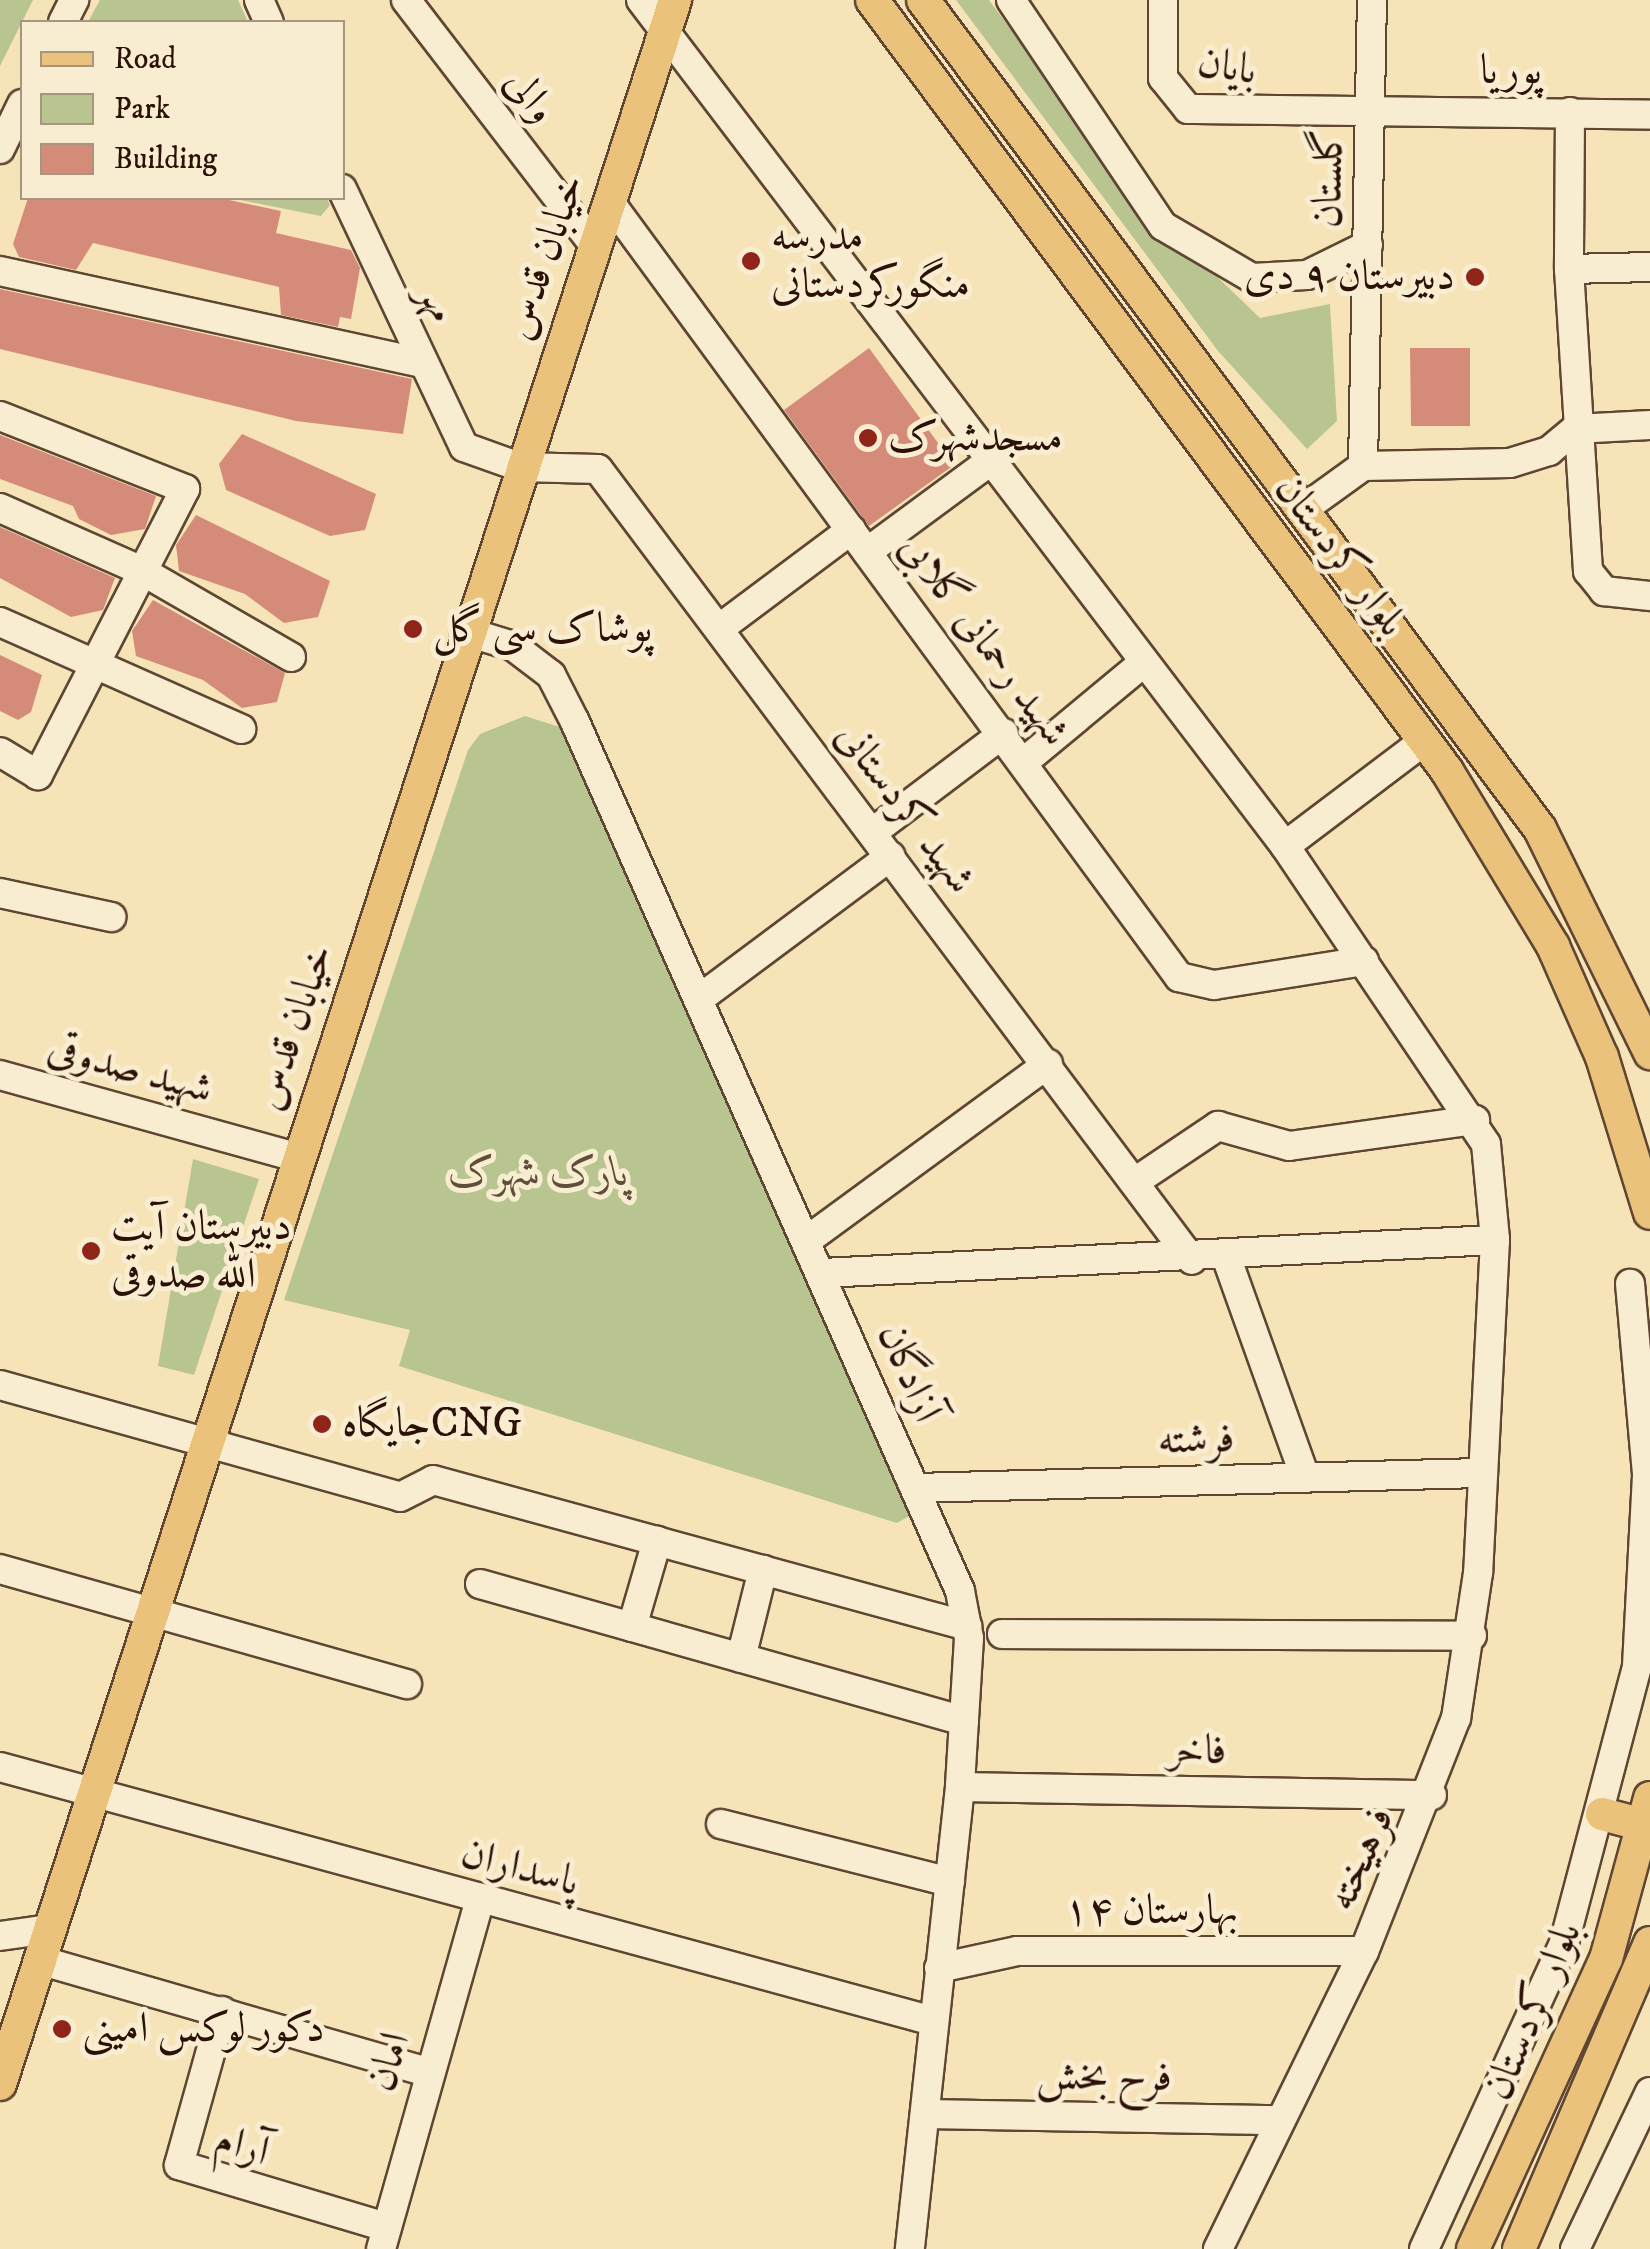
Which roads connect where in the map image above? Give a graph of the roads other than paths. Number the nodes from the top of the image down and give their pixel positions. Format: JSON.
{"nodes":[{"id":1,"x":406,"y":0,"type":"edge"},
{"id":2,"x":641,"y":0,"type":"edge"},
{"id":3,"x":872,"y":0,"type":"edge"},
{"id":4,"x":923,"y":0,"type":"edge"},
{"id":5,"x":1010,"y":0,"type":"edge"},
{"id":6,"x":1163,"y":0,"type":"edge"},
{"id":7,"x":1372,"y":0,"type":"edge"},
{"id":8,"x":671,"y":12,"type":"edge"},
{"id":9,"x":20,"y":108,"type":"edge"},
{"id":10,"x":1370,"y":110,"type":"junction"},
{"id":11,"x":1570,"y":112,"type":"junction"},
{"id":12,"x":1650,"y":115,"type":"edge"},
{"id":13,"x":0,"y":149,"type":"edge"},
{"id":14,"x":345,"y":196,"type":"edge"},
{"id":15,"x":609,"y":201,"type":"junction"},
{"id":16,"x":591,"y":241,"type":"junction"},
{"id":17,"x":1368,"y":245,"type":"junction"},
{"id":18,"x":1650,"y":267,"type":"edge"},
{"id":19,"x":1569,"y":269,"type":"junction"},
{"id":20,"x":0,"y":271,"type":"edge"},
{"id":21,"x":422,"y":363,"type":"junction"},
{"id":22,"x":0,"y":416,"type":"edge"},
{"id":23,"x":1650,"y":426,"type":"edge"},
{"id":24,"x":1575,"y":429,"type":"junction"},
{"id":25,"x":992,"y":460,"type":"junction"},
{"id":26,"x":1364,"y":466,"type":"junction"},
{"id":27,"x":520,"y":467,"type":"junction"},
{"id":28,"x":0,"y":508,"type":"edge"},
{"id":29,"x":1305,"y":508,"type":"junction"},
{"id":30,"x":859,"y":542,"type":"junction"},
{"id":31,"x":1334,"y":546,"type":"junction"},
{"id":32,"x":142,"y":571,"type":"junction"},
{"id":33,"x":1300,"y":572,"type":"junction"},
{"id":34,"x":1650,"y":596,"type":"edge"},
{"id":35,"x":0,"y":622,"type":"edge"},
{"id":36,"x":720,"y":628,"type":"junction"},
{"id":37,"x":464,"y":631,"type":"junction"},
{"id":38,"x":291,"y":657,"type":"dead end"},
{"id":39,"x":1143,"y":663,"type":"junction"},
{"id":40,"x":94,"y":665,"type":"junction"},
{"id":41,"x":241,"y":729,"type":"dead end"},
{"id":42,"x":1004,"y":733,"type":"junction"},
{"id":43,"x":1424,"y":742,"type":"junction"},
{"id":44,"x":1483,"y":747,"type":"junction"},
{"id":45,"x":0,"y":752,"type":"edge"},
{"id":46,"x":1025,"y":761,"type":"junction"},
{"id":47,"x":1447,"y":771,"type":"junction"},
{"id":48,"x":873,"y":832,"type":"junction"},
{"id":49,"x":1285,"y":846,"type":"junction"},
{"id":50,"x":892,"y":856,"type":"junction"},
{"id":51,"x":0,"y":893,"type":"edge"},
{"id":52,"x":111,"y":917,"type":"dead end"},
{"id":53,"x":1364,"y":961,"type":"junction"},
{"id":54,"x":698,"y":998,"type":"junction"},
{"id":55,"x":1650,"y":1053,"type":"edge"},
{"id":56,"x":1048,"y":1064,"type":"junction"},
{"id":57,"x":0,"y":1075,"type":"edge"},
{"id":58,"x":1475,"y":1120,"type":"junction"},
{"id":59,"x":296,"y":1157,"type":"junction"},
{"id":60,"x":1136,"y":1181,"type":"junction"},
{"id":61,"x":1650,"y":1213,"type":"edge"},
{"id":62,"x":1495,"y":1240,"type":"junction"},
{"id":63,"x":806,"y":1241,"type":"junction"},
{"id":64,"x":1226,"y":1259,"type":"junction"},
{"id":65,"x":1192,"y":1260,"type":"junction"},
{"id":66,"x":822,"y":1274,"type":"junction"},
{"id":67,"x":1630,"y":1284,"type":"dead end"},
{"id":68,"x":0,"y":1385,"type":"edge"},
{"id":69,"x":202,"y":1444,"type":"junction"},
{"id":70,"x":1479,"y":1472,"type":"junction"},
{"id":71,"x":1305,"y":1478,"type":"junction"},
{"id":72,"x":915,"y":1488,"type":"junction"},
{"id":73,"x":656,"y":1541,"type":"junction"},
{"id":74,"x":0,"y":1569,"type":"edge"},
{"id":75,"x":762,"y":1570,"type":"junction"},
{"id":76,"x":480,"y":1584,"type":"dead end"},
{"id":77,"x":147,"y":1609,"type":"junction"},
{"id":78,"x":967,"y":1626,"type":"junction"},
{"id":79,"x":632,"y":1627,"type":"junction"},
{"id":80,"x":1002,"y":1634,"type":"dead end"},
{"id":81,"x":1472,"y":1636,"type":"junction"},
{"id":82,"x":741,"y":1658,"type":"junction"},
{"id":83,"x":406,"y":1684,"type":"dead end"},
{"id":84,"x":964,"y":1721,"type":"junction"},
{"id":85,"x":0,"y":1768,"type":"edge"},
{"id":86,"x":960,"y":1788,"type":"junction"},
{"id":87,"x":88,"y":1792,"type":"junction"},
{"id":88,"x":1432,"y":1795,"type":"junction"},
{"id":89,"x":1647,"y":1812,"type":"edge"},
{"id":90,"x":1602,"y":1814,"type":"junction"},
{"id":91,"x":721,"y":1824,"type":"dead end"},
{"id":92,"x":950,"y":1882,"type":"junction"},
{"id":93,"x":480,"y":1898,"type":"junction"},
{"id":94,"x":0,"y":1936,"type":"edge"},
{"id":95,"x":1650,"y":1943,"type":"edge"},
{"id":96,"x":44,"y":1944,"type":"junction"},
{"id":97,"x":1364,"y":1951,"type":"junction"},
{"id":98,"x":940,"y":1968,"type":"junction"},
{"id":99,"x":1650,"y":2007,"type":"edge"},
{"id":100,"x":222,"y":2011,"type":"junction"},
{"id":101,"x":932,"y":2021,"type":"junction"},
{"id":102,"x":1621,"y":2025,"type":"junction"},
{"id":103,"x":428,"y":2072,"type":"junction"},
{"id":104,"x":0,"y":2084,"type":"edge"},
{"id":105,"x":1650,"y":2092,"type":"edge"},
{"id":106,"x":925,"y":2114,"type":"junction"},
{"id":107,"x":1280,"y":2120,"type":"junction"},
{"id":108,"x":381,"y":2238,"type":"edge"},
{"id":109,"x":1525,"y":2244,"type":"edge"},
{"id":110,"x":910,"y":2249,"type":"edge"},
{"id":111,"x":1218,"y":2249,"type":"edge"},
{"id":112,"x":1424,"y":2249,"type":"edge"},
{"id":113,"x":1472,"y":2249,"type":"edge"},
{"id":114,"x":1574,"y":2249,"type":"edge"}],
"edges":[{"from":1,"to":16,"type":"street","name":"والی"},
{"from":2,"to":8,"type":"street","name":"فرهیخته"},
{"from":3,"to":33,"type":"main road","name":"بلوار کردستان"},
{"from":4,"to":29,"type":"main road","name":"بلوار کردستان"},
{"from":5,"to":17,"type":"street"},
{"from":6,"to":10,"type":"street","name":"بایان"},
{"from":7,"to":10,"type":"street","name":"گلستان"},
{"from":8,"to":15,"type":"main road","name":"خیابان قدس"},
{"from":8,"to":25,"type":"street","name":"فرهیخته"},
{"from":9,"to":13,"type":"street"},
{"from":10,"to":11,"type":"street","name":"پوریا"},
{"from":10,"to":17,"type":"street","name":"گلستان"},
{"from":11,"to":12,"type":"street","name":"پوریا"},
{"from":11,"to":19,"type":"street"},
{"from":14,"to":21,"type":"street","name":"مهر"},
{"from":15,"to":16,"type":"main road","name":"خیابان قدس"},
{"from":15,"to":30,"type":"street","name":"شهید رحمانی گلابی"},
{"from":16,"to":27,"type":"main road","name":"خیابان قدس"},
{"from":17,"to":26,"type":"street","name":"گلستان"},
{"from":18,"to":19,"type":"street"},
{"from":19,"to":24,"type":"street"},
{"from":20,"to":21,"type":"street"},
{"from":21,"to":27,"type":"street","name":"مهر"},
{"from":22,"to":32,"type":"street"},
{"from":23,"to":24,"type":"street"},
{"from":24,"to":26,"type":"street"},
{"from":24,"to":34,"type":"street"},
{"from":25,"to":30,"type":"street"},
{"from":25,"to":39,"type":"street","name":"فرهیخته"},
{"from":26,"to":29,"type":"street"},
{"from":27,"to":36,"type":"street","name":"شهید کردستانی"},
{"from":27,"to":37,"type":"main road","name":"خیابان قدس"},
{"from":28,"to":32,"type":"street"},
{"from":29,"to":31,"type":"main road","name":"بلوار کردستان"},
{"from":30,"to":36,"type":"street"},
{"from":30,"to":42,"type":"street","name":"شهید رحمانی گلابی"},
{"from":31,"to":33,"type":"main road"},
{"from":31,"to":44,"type":"main road","name":"بلوار کردستان"},
{"from":32,"to":38,"type":"street"},
{"from":32,"to":40,"type":"street"},
{"from":33,"to":43,"type":"main road","name":"بلوار کردستان"},
{"from":35,"to":40,"type":"street"},
{"from":36,"to":48,"type":"street","name":"شهید کردستانی"},
{"from":37,"to":54,"type":"street","name":"آزادگان"},
{"from":37,"to":59,"type":"main road","name":"خیابان قدس"},
{"from":39,"to":46,"type":"street"},
{"from":39,"to":49,"type":"street","name":"فرهیخته"},
{"from":40,"to":41,"type":"street"},
{"from":40,"to":45,"type":"street"},
{"from":42,"to":46,"type":"street","name":"شهید رحمانی گلابی"},
{"from":42,"to":48,"type":"street"},
{"from":43,"to":47,"type":"main road","name":"بلوار کردستان"},
{"from":43,"to":49,"type":"street"},
{"from":44,"to":47,"type":"main road"},
{"from":44,"to":55,"type":"main road","name":"بلوار کردستان"},
{"from":46,"to":53,"type":"street","name":"شهید رحمانی گلابی"},
{"from":47,"to":61,"type":"main road","name":"بلوار کردستان"},
{"from":48,"to":50,"type":"street","name":"شهید کردستانی"},
{"from":49,"to":53,"type":"street","name":"فرهیخته"},
{"from":50,"to":54,"type":"street"},
{"from":50,"to":56,"type":"street","name":"شهید کردستانی"},
{"from":51,"to":52,"type":"street"},
{"from":53,"to":58,"type":"street","name":"فرهیخته"},
{"from":54,"to":63,"type":"street","name":"آزادگان"},
{"from":56,"to":60,"type":"street","name":"شهید کردستانی"},
{"from":56,"to":63,"type":"street"},
{"from":57,"to":59,"type":"street","name":"شهید صدوقی"},
{"from":58,"to":60,"type":"street"},
{"from":58,"to":62,"type":"street","name":"فرهیخته"},
{"from":59,"to":69,"type":"main road","name":"خیابان قدس"},
{"from":60,"to":65,"type":"street","name":"شهید کردستانی"},
{"from":62,"to":64,"type":"street"},
{"from":62,"to":70,"type":"street","name":"فرهیخته"},
{"from":63,"to":66,"type":"street","name":"آزادگان"},
{"from":64,"to":65,"type":"street"},
{"from":64,"to":71,"type":"street"},
{"from":65,"to":66,"type":"street"},
{"from":66,"to":72,"type":"street","name":"آزادگان"},
{"from":67,"to":90,"type":"street"},
{"from":68,"to":69,"type":"street"},
{"from":69,"to":73,"type":"street"},
{"from":69,"to":77,"type":"main road","name":"خیابان قدس"},
{"from":70,"to":71,"type":"street","name":"فرشته"},
{"from":70,"to":81,"type":"street","name":"فرهیخته"},
{"from":71,"to":72,"type":"street","name":"فرشته"},
{"from":72,"to":78,"type":"street","name":"آزادگان"},
{"from":73,"to":75,"type":"street"},
{"from":73,"to":79,"type":"street"},
{"from":74,"to":77,"type":"street"},
{"from":75,"to":78,"type":"street"},
{"from":75,"to":82,"type":"street"},
{"from":76,"to":79,"type":"street"},
{"from":77,"to":83,"type":"street"},
{"from":77,"to":87,"type":"main road","name":"خیابان قدس"},
{"from":78,"to":84,"type":"street","name":"آزادگان"},
{"from":79,"to":82,"type":"street"},
{"from":80,"to":81,"type":"street"},
{"from":81,"to":88,"type":"street","name":"فرهیخته"},
{"from":82,"to":84,"type":"street"},
{"from":84,"to":86,"type":"street","name":"آزادگان"},
{"from":85,"to":87,"type":"street","name":"پاسداران"},
{"from":86,"to":88,"type":"street","name":"فاخر"},
{"from":86,"to":92,"type":"street","name":"آزادگان"},
{"from":87,"to":93,"type":"street","name":"پاسداران"},
{"from":87,"to":96,"type":"main road","name":"خیابان قدس"},
{"from":88,"to":97,"type":"street","name":"فرهیخته"},
{"from":89,"to":90,"type":"main road"},
{"from":89,"to":113,"type":"main road","name":"بلوار کردستان"},
{"from":90,"to":112,"type":"street"},
{"from":91,"to":92,"type":"street"},
{"from":92,"to":98,"type":"street","name":"آزادگان"},
{"from":93,"to":101,"type":"street","name":"پاسداران"},
{"from":93,"to":103,"type":"street","name":"امان"},
{"from":94,"to":96,"type":"street"},
{"from":95,"to":102,"type":"main road","name":"بلوار کردستان"},
{"from":96,"to":100,"type":"street"},
{"from":96,"to":104,"type":"main road","name":"خیابان قدس"},
{"from":97,"to":98,"type":"street","name":"بهارستان ۱۴"},
{"from":97,"to":107,"type":"street","name":"فرهیخته"},
{"from":98,"to":101,"type":"street","name":"آزادگان"},
{"from":99,"to":102,"type":"main road"},
{"from":100,"to":103,"type":"street"},
{"from":100,"to":108,"type":"street","name":"آرام"},
{"from":101,"to":106,"type":"street","name":"آزادگان"},
{"from":102,"to":109,"type":"main road","name":"بلوار کردستان"},
{"from":103,"to":108,"type":"street","name":"امان"},
{"from":105,"to":114,"type":"street"},
{"from":106,"to":107,"type":"street","name":"فرح بخش"},
{"from":106,"to":110,"type":"street","name":"آزادگان"},
{"from":107,"to":111,"type":"street","name":"فرهیخته"}]}
